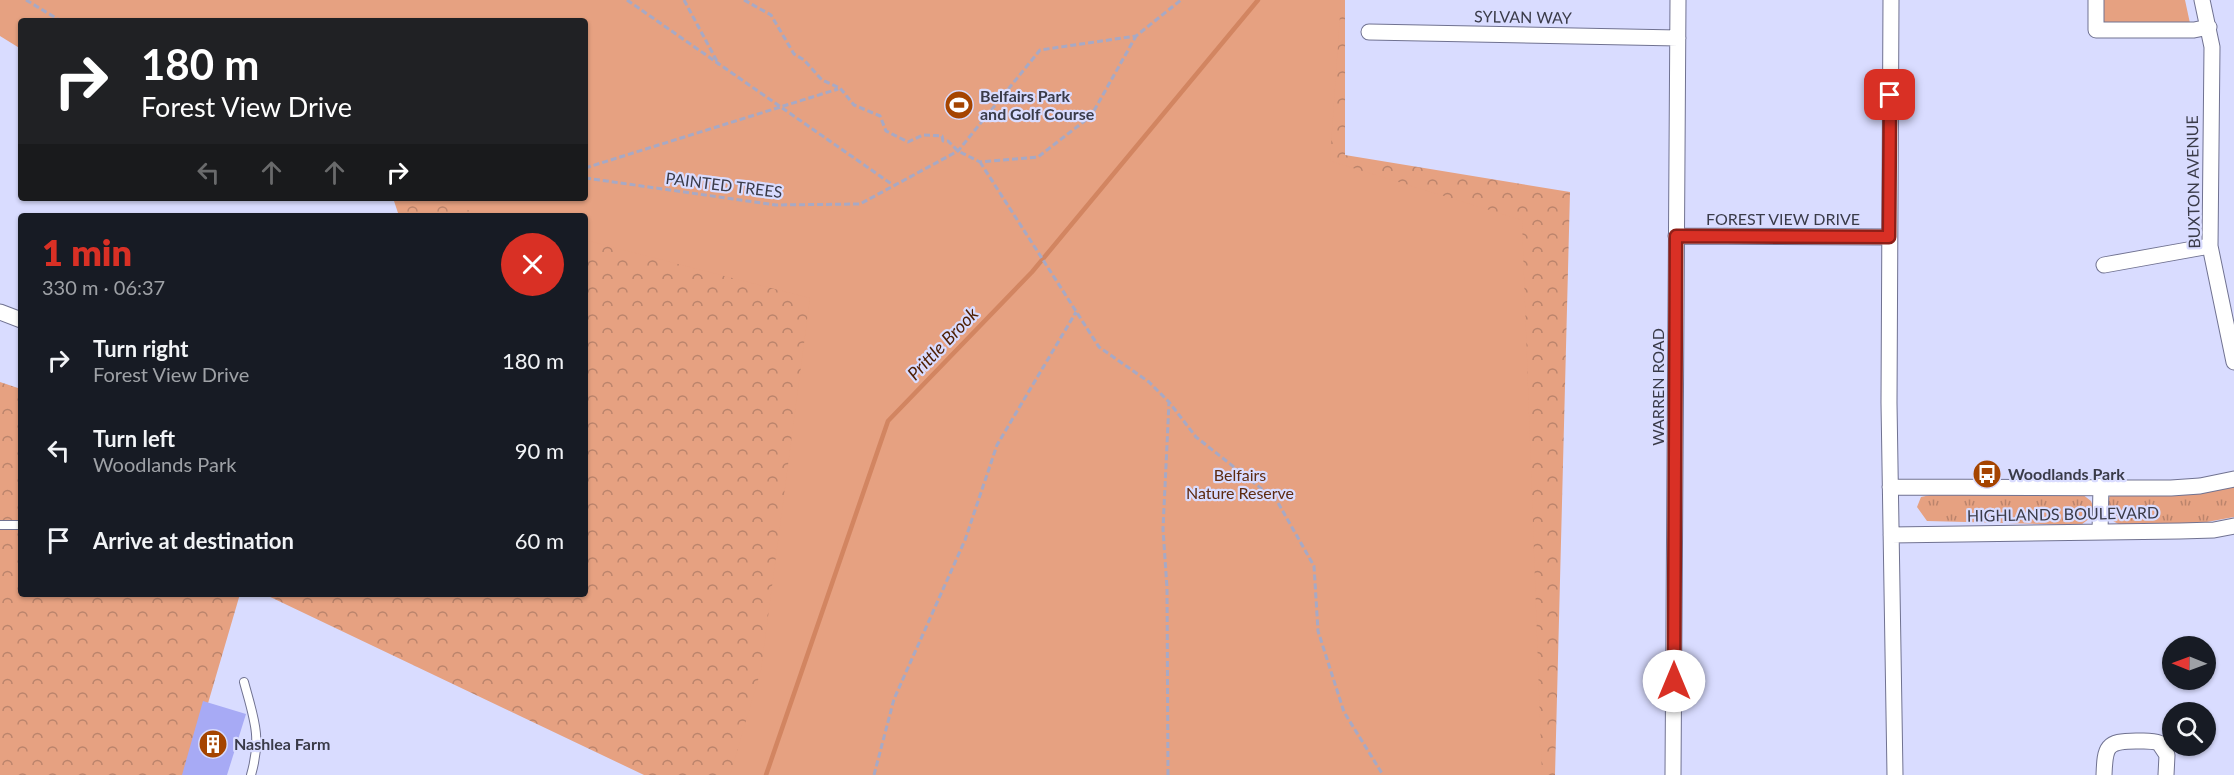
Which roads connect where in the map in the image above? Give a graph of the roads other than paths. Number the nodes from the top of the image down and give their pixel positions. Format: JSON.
{"nodes":[{"id":1,"x":1678,"y":0,"type":"edge"},
{"id":2,"x":1891,"y":0,"type":"edge"},
{"id":3,"x":2096,"y":0,"type":"edge"},
{"id":4,"x":2202,"y":0,"type":"edge"},
{"id":5,"x":2209,"y":27,"type":"junction"},
{"id":6,"x":1369,"y":32,"type":"dead end"},
{"id":7,"x":1677,"y":38,"type":"junction"},
{"id":8,"x":1676,"y":236,"type":"junction"},
{"id":9,"x":1889,"y":237,"type":"junction"},
{"id":10,"x":2210,"y":246,"type":"junction"},
{"id":11,"x":2104,"y":265,"type":"dead end"},
{"id":12,"x":0,"y":312,"type":"edge"},
{"id":13,"x":18,"y":319,"type":"edge"},
{"id":14,"x":2234,"y":363,"type":"edge"},
{"id":15,"x":2234,"y":479,"type":"edge"},
{"id":16,"x":1890,"y":486,"type":"junction"},
{"id":17,"x":2101,"y":486,"type":"junction"},
{"id":18,"x":0,"y":525,"type":"edge"},
{"id":19,"x":18,"y":525,"type":"edge"},
{"id":20,"x":2234,"y":526,"type":"edge"},
{"id":21,"x":2100,"y":532,"type":"junction"},
{"id":22,"x":1891,"y":535,"type":"junction"},
{"id":23,"x":244,"y":682,"type":"dead end"},
{"id":24,"x":251,"y":775,"type":"edge"},
{"id":25,"x":1673,"y":775,"type":"edge"},
{"id":26,"x":1895,"y":775,"type":"edge"},
{"id":27,"x":2104,"y":775,"type":"edge"},
{"id":28,"x":2166,"y":775,"type":"edge"}],
"edges":[{"from":1,"to":7,"type":"street","name":"WARREN ROAD"},
{"from":2,"to":9,"type":"street"},
{"from":3,"to":5,"type":"street"},
{"from":4,"to":5,"type":"street","name":"BUXTON AVENUE"},
{"from":5,"to":10,"type":"street","name":"BUXTON AVENUE"},
{"from":6,"to":7,"type":"street","name":"SYLVAN WAY"},
{"from":7,"to":8,"type":"street","name":"WARREN ROAD"},
{"from":8,"to":9,"type":"street","name":"FOREST VIEW DRIVE"},
{"from":8,"to":25,"type":"street","name":"WARREN ROAD"},
{"from":9,"to":16,"type":"street"},
{"from":10,"to":11,"type":"street"},
{"from":10,"to":14,"type":"street","name":"BUXTON AVENUE"},
{"from":12,"to":13,"type":"street"},
{"from":15,"to":17,"type":"street","name":"HIGHLANDS BOULEVARD"},
{"from":16,"to":17,"type":"street","name":"HIGHLANDS BOULEVARD"},
{"from":16,"to":22,"type":"street"},
{"from":17,"to":21,"type":"street"},
{"from":18,"to":19,"type":"lane"},
{"from":20,"to":21,"type":"street","name":"HIGHLANDS BOULEVARD"},
{"from":21,"to":22,"type":"street","name":"HIGHLANDS BOULEVARD"},
{"from":22,"to":26,"type":"street"},
{"from":23,"to":24,"type":"lane"},
{"from":27,"to":28,"type":"street"}]}
